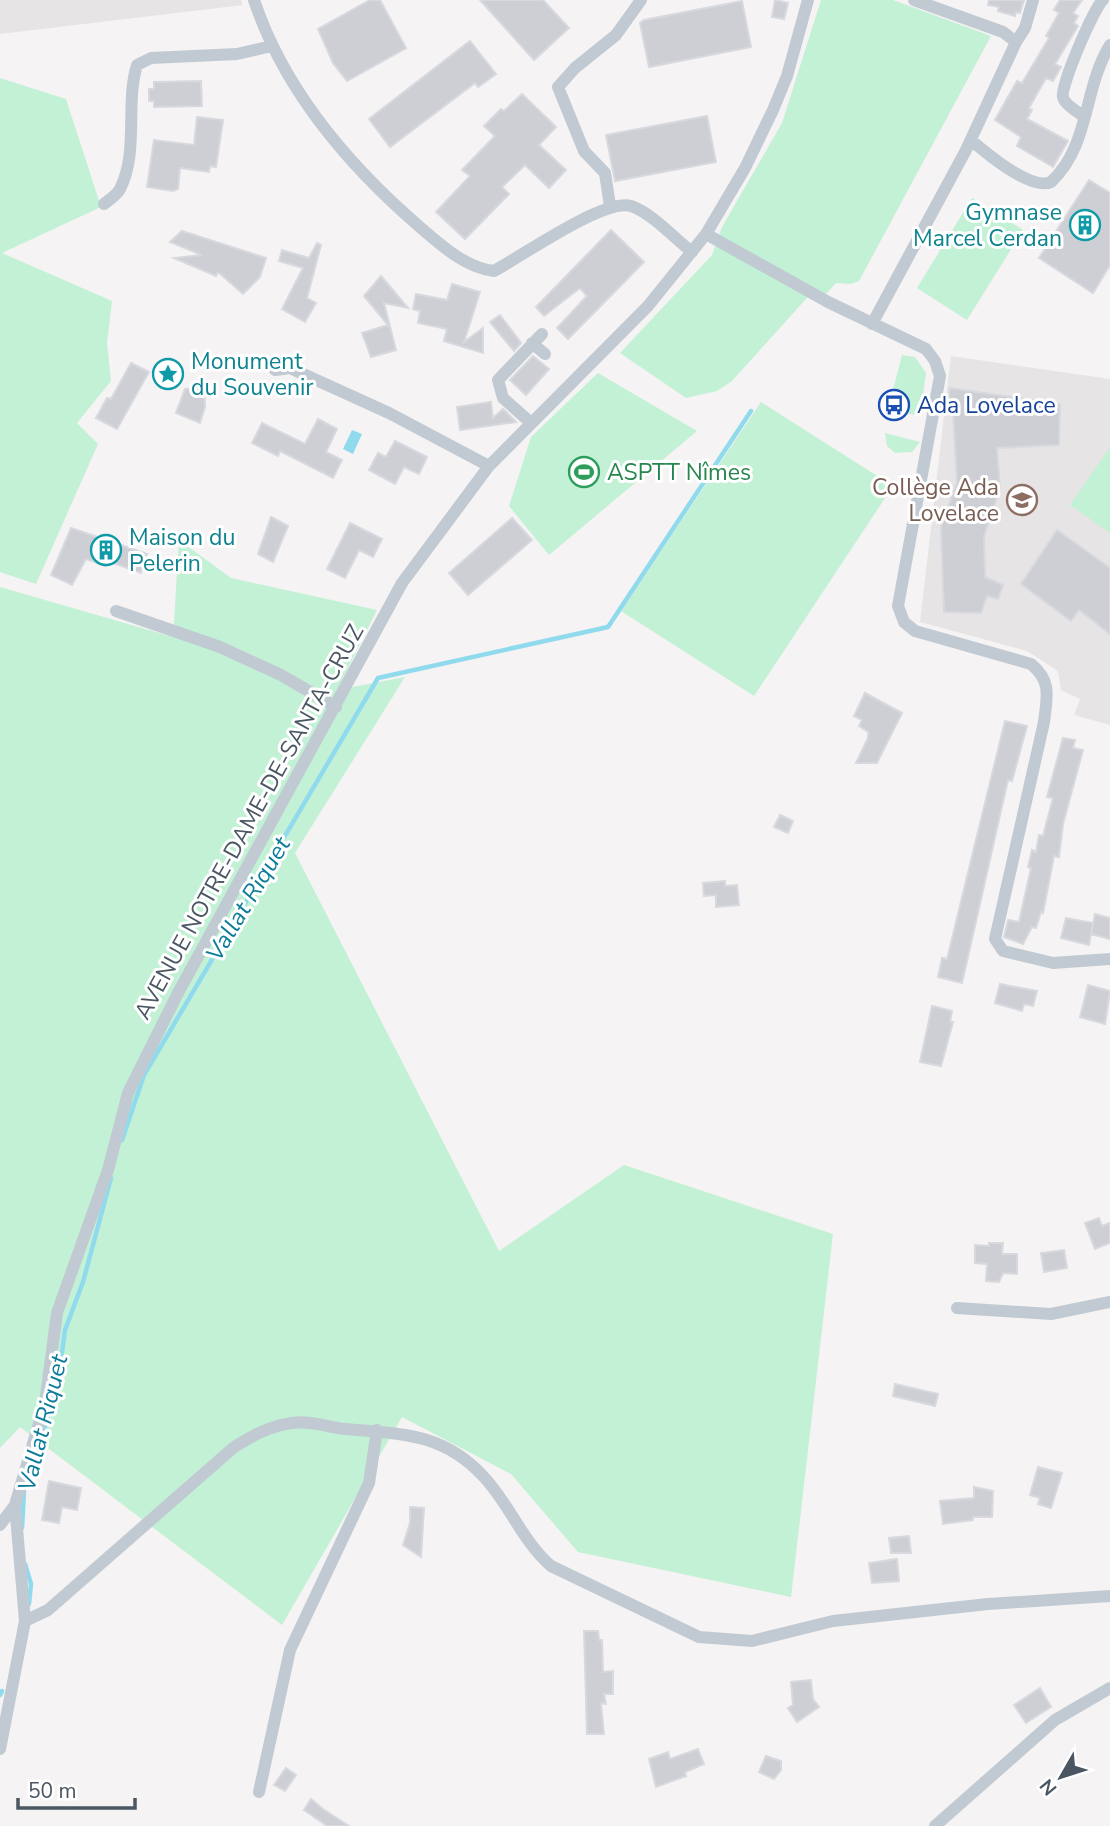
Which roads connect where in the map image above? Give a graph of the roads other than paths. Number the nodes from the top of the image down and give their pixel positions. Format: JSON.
{"nodes":[{"id":1,"x":254,"y":0,"type":"edge"},
{"id":2,"x":641,"y":0,"type":"edge"},
{"id":3,"x":808,"y":0,"type":"edge"},
{"id":4,"x":914,"y":0,"type":"edge"},
{"id":5,"x":1033,"y":0,"type":"edge"},
{"id":6,"x":1103,"y":0,"type":"edge"},
{"id":7,"x":1016,"y":42,"type":"junction"},
{"id":8,"x":1110,"y":45,"type":"edge"},
{"id":9,"x":272,"y":46,"type":"junction"},
{"id":10,"x":1083,"y":116,"type":"junction"},
{"id":11,"x":971,"y":140,"type":"junction"},
{"id":12,"x":104,"y":204,"type":"dead end"},
{"id":13,"x":610,"y":206,"type":"junction"},
{"id":14,"x":706,"y":234,"type":"junction"},
{"id":15,"x":692,"y":252,"type":"junction"},
{"id":16,"x":872,"y":324,"type":"junction"},
{"id":17,"x":542,"y":334,"type":"dead end"},
{"id":18,"x":532,"y":343,"type":"junction"},
{"id":19,"x":545,"y":354,"type":"dead end"},
{"id":20,"x":275,"y":370,"type":"dead end"},
{"id":21,"x":530,"y":422,"type":"junction"},
{"id":22,"x":489,"y":466,"type":"junction"},
{"id":23,"x":116,"y":611,"type":"dead end"},
{"id":24,"x":336,"y":707,"type":"junction"},
{"id":25,"x":1110,"y":959,"type":"edge"},
{"id":26,"x":1110,"y":1302,"type":"edge"},
{"id":27,"x":957,"y":1308,"type":"dead end"},
{"id":28,"x":377,"y":1430,"type":"junction"},
{"id":29,"x":15,"y":1505,"type":"junction"},
{"id":30,"x":0,"y":1525,"type":"edge"},
{"id":31,"x":1110,"y":1596,"type":"edge"},
{"id":32,"x":25,"y":1621,"type":"junction"},
{"id":33,"x":1110,"y":1688,"type":"edge"},
{"id":34,"x":0,"y":1749,"type":"edge"},
{"id":35,"x":259,"y":1792,"type":"dead end"},
{"id":36,"x":935,"y":1826,"type":"edge"}],
"edges":[{"from":1,"to":9,"type":"street"},
{"from":2,"to":13,"type":"street"},
{"from":3,"to":14,"type":"street","name":"AVENUE NOTRE-DAME-DE-SANTA-CRUZ"},
{"from":4,"to":7,"type":"street"},
{"from":5,"to":7,"type":"street"},
{"from":6,"to":10,"type":"street"},
{"from":7,"to":11,"type":"street"},
{"from":8,"to":10,"type":"street"},
{"from":9,"to":12,"type":"street"},
{"from":9,"to":13,"type":"street"},
{"from":10,"to":11,"type":"street"},
{"from":11,"to":16,"type":"street"},
{"from":13,"to":15,"type":"street"},
{"from":14,"to":15,"type":"street","name":"AVENUE NOTRE-DAME-DE-SANTA-CRUZ"},
{"from":14,"to":16,"type":"street"},
{"from":15,"to":21,"type":"street","name":"AVENUE NOTRE-DAME-DE-SANTA-CRUZ"},
{"from":16,"to":25,"type":"street"},
{"from":17,"to":18,"type":"street"},
{"from":18,"to":19,"type":"street"},
{"from":18,"to":21,"type":"street"},
{"from":20,"to":22,"type":"street"},
{"from":21,"to":22,"type":"street","name":"AVENUE NOTRE-DAME-DE-SANTA-CRUZ"},
{"from":22,"to":24,"type":"street","name":"AVENUE NOTRE-DAME-DE-SANTA-CRUZ"},
{"from":23,"to":24,"type":"street"},
{"from":24,"to":29,"type":"street","name":"AVENUE NOTRE-DAME-DE-SANTA-CRUZ"},
{"from":26,"to":27,"type":"street"},
{"from":28,"to":31,"type":"street"},
{"from":28,"to":32,"type":"street"},
{"from":28,"to":35,"type":"street"},
{"from":29,"to":30,"type":"street"},
{"from":29,"to":32,"type":"street"},
{"from":32,"to":34,"type":"street"},
{"from":33,"to":36,"type":"street"}]}
